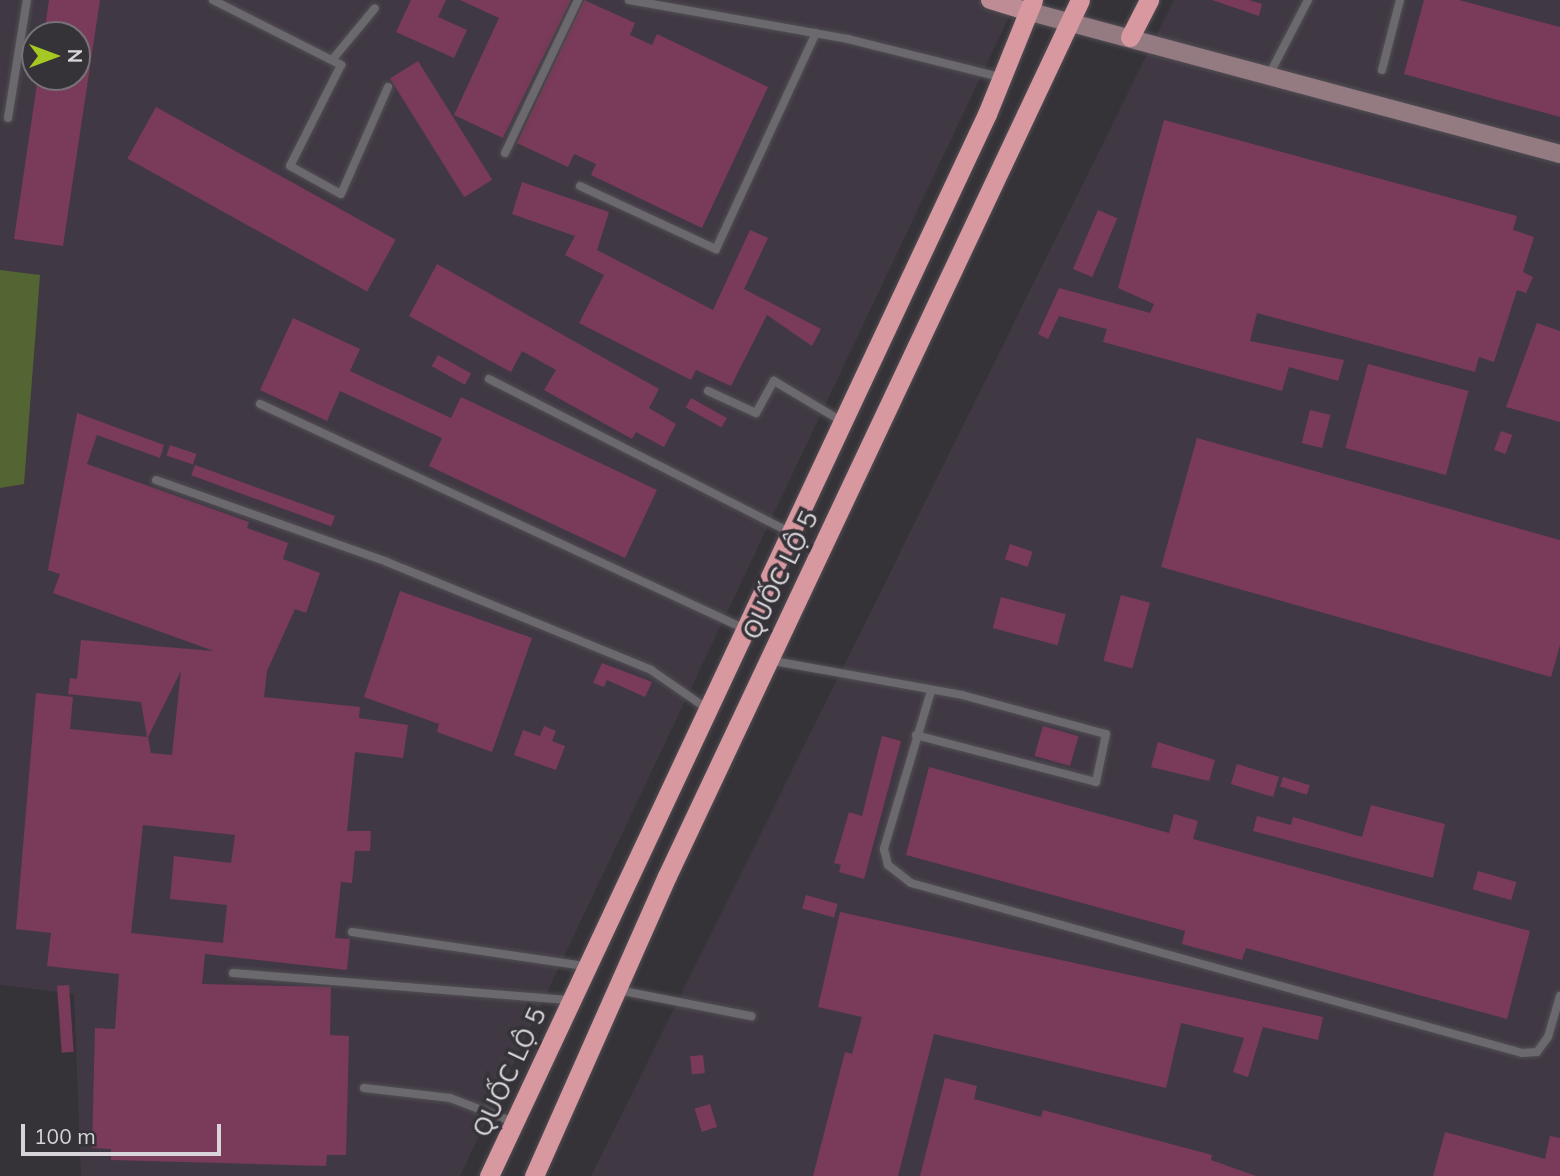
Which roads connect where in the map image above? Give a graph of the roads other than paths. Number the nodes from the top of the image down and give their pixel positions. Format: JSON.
{"nodes":[{"id":1,"x":27,"y":0,"type":"edge"},
{"id":2,"x":213,"y":0,"type":"edge"},
{"id":3,"x":578,"y":0,"type":"edge"},
{"id":4,"x":629,"y":0,"type":"edge"},
{"id":5,"x":990,"y":0,"type":"edge"},
{"id":6,"x":1080,"y":0,"type":"edge"},
{"id":7,"x":1149,"y":0,"type":"edge"},
{"id":8,"x":1308,"y":0,"type":"edge"},
{"id":9,"x":1400,"y":0,"type":"edge"},
{"id":10,"x":1030,"y":6,"type":"edge"},
{"id":11,"x":375,"y":8,"type":"dead end"},
{"id":12,"x":1070,"y":20,"type":"junction"},
{"id":13,"x":816,"y":33,"type":"junction"},
{"id":14,"x":1130,"y":37,"type":"junction"},
{"id":15,"x":332,"y":60,"type":"junction"},
{"id":16,"x":1382,"y":70,"type":"dead end"},
{"id":17,"x":1269,"y":75,"type":"junction"},
{"id":18,"x":999,"y":78,"type":"junction"},
{"id":19,"x":388,"y":88,"type":"dead end"},
{"id":20,"x":8,"y":118,"type":"dead end"},
{"id":21,"x":505,"y":153,"type":"dead end"},
{"id":22,"x":1560,"y":154,"type":"edge"},
{"id":23,"x":580,"y":186,"type":"dead end"},
{"id":24,"x":489,"y":379,"type":"dead end"},
{"id":25,"x":708,"y":391,"type":"dead end"},
{"id":26,"x":260,"y":404,"type":"dead end"},
{"id":27,"x":843,"y":422,"type":"junction"},
{"id":28,"x":156,"y":480,"type":"dead end"},
{"id":29,"x":792,"y":534,"type":"junction"},
{"id":30,"x":745,"y":629,"type":"junction"},
{"id":31,"x":767,"y":659,"type":"junction"},
{"id":32,"x":931,"y":691,"type":"junction"},
{"id":33,"x":706,"y":708,"type":"junction"},
{"id":34,"x":916,"y":735,"type":"junction"},
{"id":35,"x":352,"y":932,"type":"dead end"},
{"id":36,"x":585,"y":966,"type":"junction"},
{"id":37,"x":233,"y":973,"type":"dead end"},
{"id":38,"x":615,"y":990,"type":"junction"},
{"id":39,"x":1560,"y":996,"type":"edge"},
{"id":40,"x":571,"y":1000,"type":"junction"},
{"id":41,"x":751,"y":1016,"type":"dead end"},
{"id":42,"x":364,"y":1088,"type":"dead end"},
{"id":43,"x":514,"y":1122,"type":"junction"},
{"id":44,"x":489,"y":1176,"type":"edge"},
{"id":45,"x":534,"y":1176,"type":"edge"}],
"edges":[{"from":1,"to":20,"type":"lane"},
{"from":2,"to":15,"type":"lane"},
{"from":3,"to":21,"type":"lane"},
{"from":4,"to":13,"type":"lane"},
{"from":5,"to":10,"type":"main road"},
{"from":6,"to":12,"type":"highway","name":"QUỐC LỘ 5"},
{"from":7,"to":14,"type":"highway"},
{"from":8,"to":17,"type":"lane"},
{"from":9,"to":16,"type":"lane"},
{"from":10,"to":12,"type":"main road"},
{"from":10,"to":18,"type":"highway","name":"QUỐC LỘ 5"},
{"from":11,"to":15,"type":"lane"},
{"from":12,"to":14,"type":"main road"},
{"from":12,"to":31,"type":"highway","name":"QUỐC LỘ 5"},
{"from":13,"to":18,"type":"lane"},
{"from":13,"to":23,"type":"lane"},
{"from":14,"to":17,"type":"main road"},
{"from":15,"to":19,"type":"lane"},
{"from":17,"to":22,"type":"main road"},
{"from":18,"to":27,"type":"highway","name":"QUỐC LỘ 5"},
{"from":24,"to":29,"type":"lane"},
{"from":25,"to":27,"type":"lane"},
{"from":26,"to":30,"type":"lane"},
{"from":27,"to":29,"type":"highway","name":"QUỐC LỘ 5"},
{"from":28,"to":33,"type":"lane"},
{"from":29,"to":30,"type":"highway","name":"QUỐC LỘ 5"},
{"from":30,"to":33,"type":"highway","name":"QUỐC LỘ 5"},
{"from":31,"to":32,"type":"lane"},
{"from":31,"to":38,"type":"highway","name":"QUỐC LỘ 5"},
{"from":32,"to":34,"type":"lane"},
{"from":32,"to":34,"type":"lane"},
{"from":33,"to":36,"type":"highway","name":"QUỐC LỘ 5"},
{"from":34,"to":39,"type":"lane"},
{"from":35,"to":36,"type":"lane"},
{"from":36,"to":40,"type":"highway","name":"QUỐC LỘ 5"},
{"from":37,"to":40,"type":"lane"},
{"from":38,"to":41,"type":"lane"},
{"from":38,"to":45,"type":"highway","name":"QUỐC LỘ 5"},
{"from":40,"to":43,"type":"highway","name":"QUỐC LỘ 5"},
{"from":42,"to":43,"type":"lane"},
{"from":43,"to":44,"type":"highway","name":"QUỐC LỘ 5"}]}
